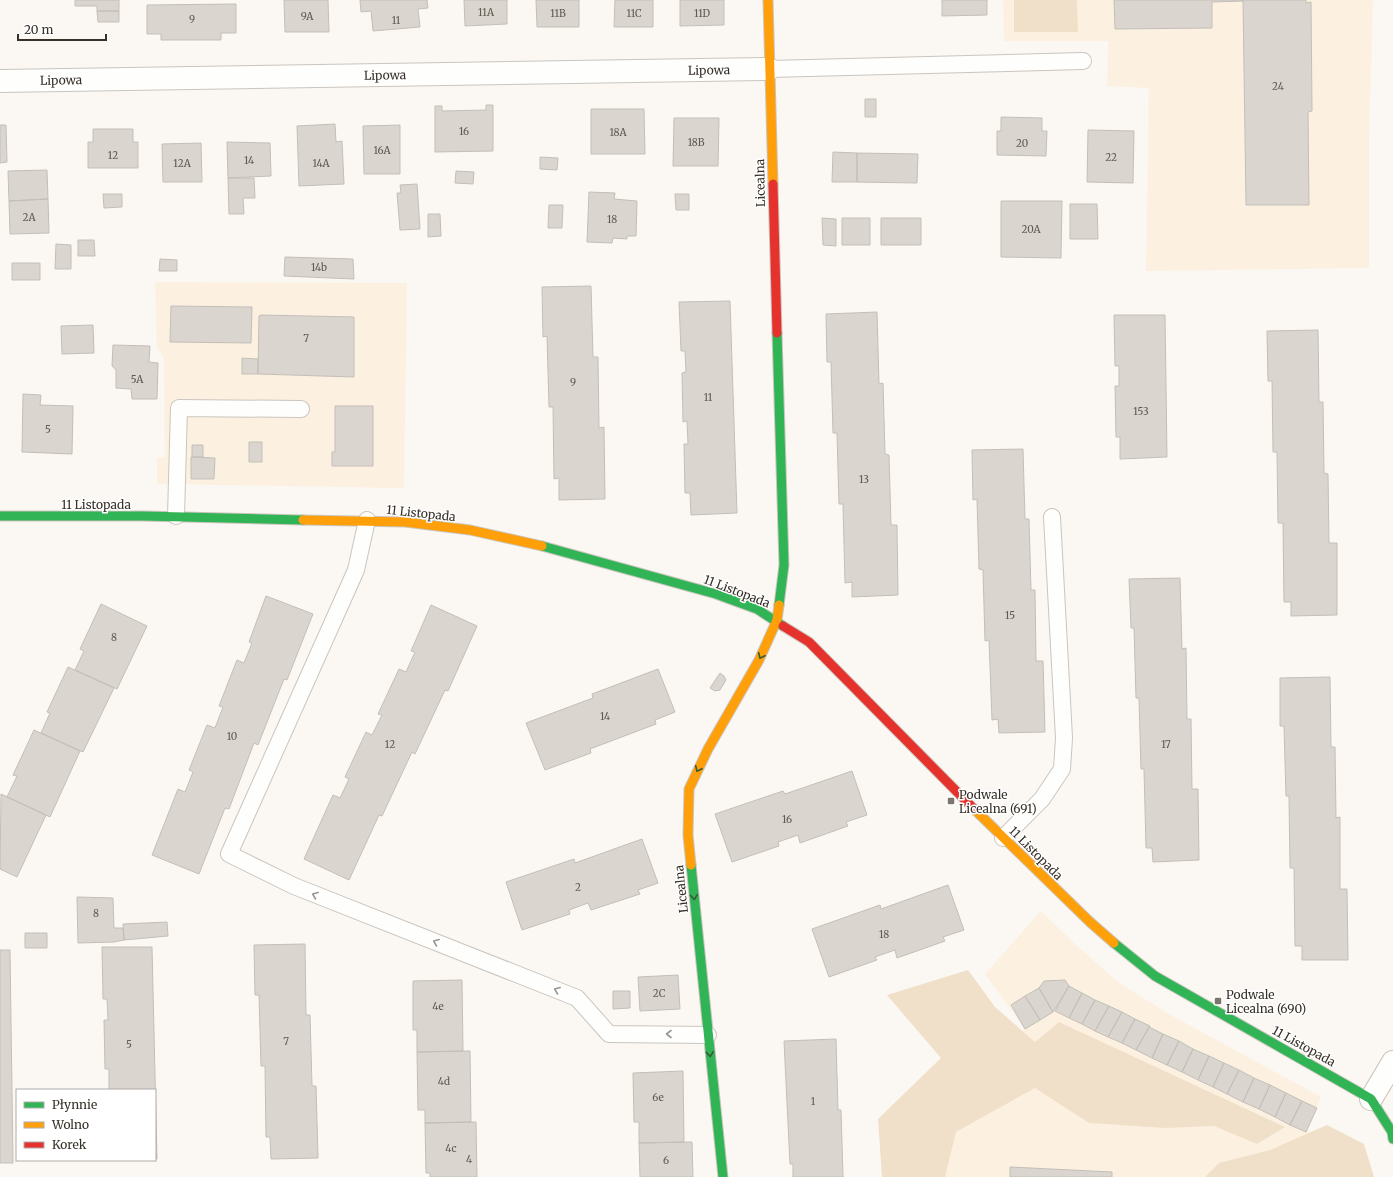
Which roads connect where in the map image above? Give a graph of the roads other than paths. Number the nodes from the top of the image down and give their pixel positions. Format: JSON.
{"nodes":[{"id":1,"x":768,"y":0,"type":"edge"},
{"id":2,"x":1083,"y":61,"type":"dead end"},
{"id":3,"x":769,"y":69,"type":"junction"},
{"id":4,"x":0,"y":81,"type":"edge"},
{"id":5,"x":301,"y":409,"type":"dead end"},
{"id":6,"x":0,"y":516,"type":"edge"},
{"id":7,"x":176,"y":516,"type":"junction"},
{"id":8,"x":1052,"y":517,"type":"dead end"},
{"id":9,"x":367,"y":520,"type":"junction"},
{"id":10,"x":777,"y":620,"type":"junction"},
{"id":11,"x":1003,"y":838,"type":"junction"},
{"id":12,"x":708,"y":1034,"type":"junction"},
{"id":13,"x":1393,"y":1062,"type":"edge"},
{"id":14,"x":1371,"y":1099,"type":"junction"},
{"id":15,"x":1393,"y":1139,"type":"edge"},
{"id":16,"x":722,"y":1177,"type":"edge"}],
"edges":[{"from":1,"to":3,"type":"street","name":"Licealna"},
{"from":2,"to":3,"type":"lane"},
{"from":3,"to":4,"type":"street","name":"Lipowa"},
{"from":3,"to":10,"type":"street","name":"Licealna"},
{"from":5,"to":7,"type":"lane"},
{"from":6,"to":7,"type":"street","name":"11 Listopada"},
{"from":7,"to":9,"type":"street","name":"11 Listopada"},
{"from":8,"to":11,"type":"lane"},
{"from":9,"to":10,"type":"street","name":"11 Listopada"},
{"from":12,"to":9,"type":"lane","one_way":true},
{"from":10,"to":11,"type":"street","name":"11 Listopada"},
{"from":10,"to":12,"type":"street","name":"Licealna","one_way":true},
{"from":11,"to":14,"type":"street","name":"11 Listopada"},
{"from":12,"to":16,"type":"street","name":"Licealna","one_way":true},
{"from":13,"to":14,"type":"street"},
{"from":14,"to":15,"type":"street"}]}
